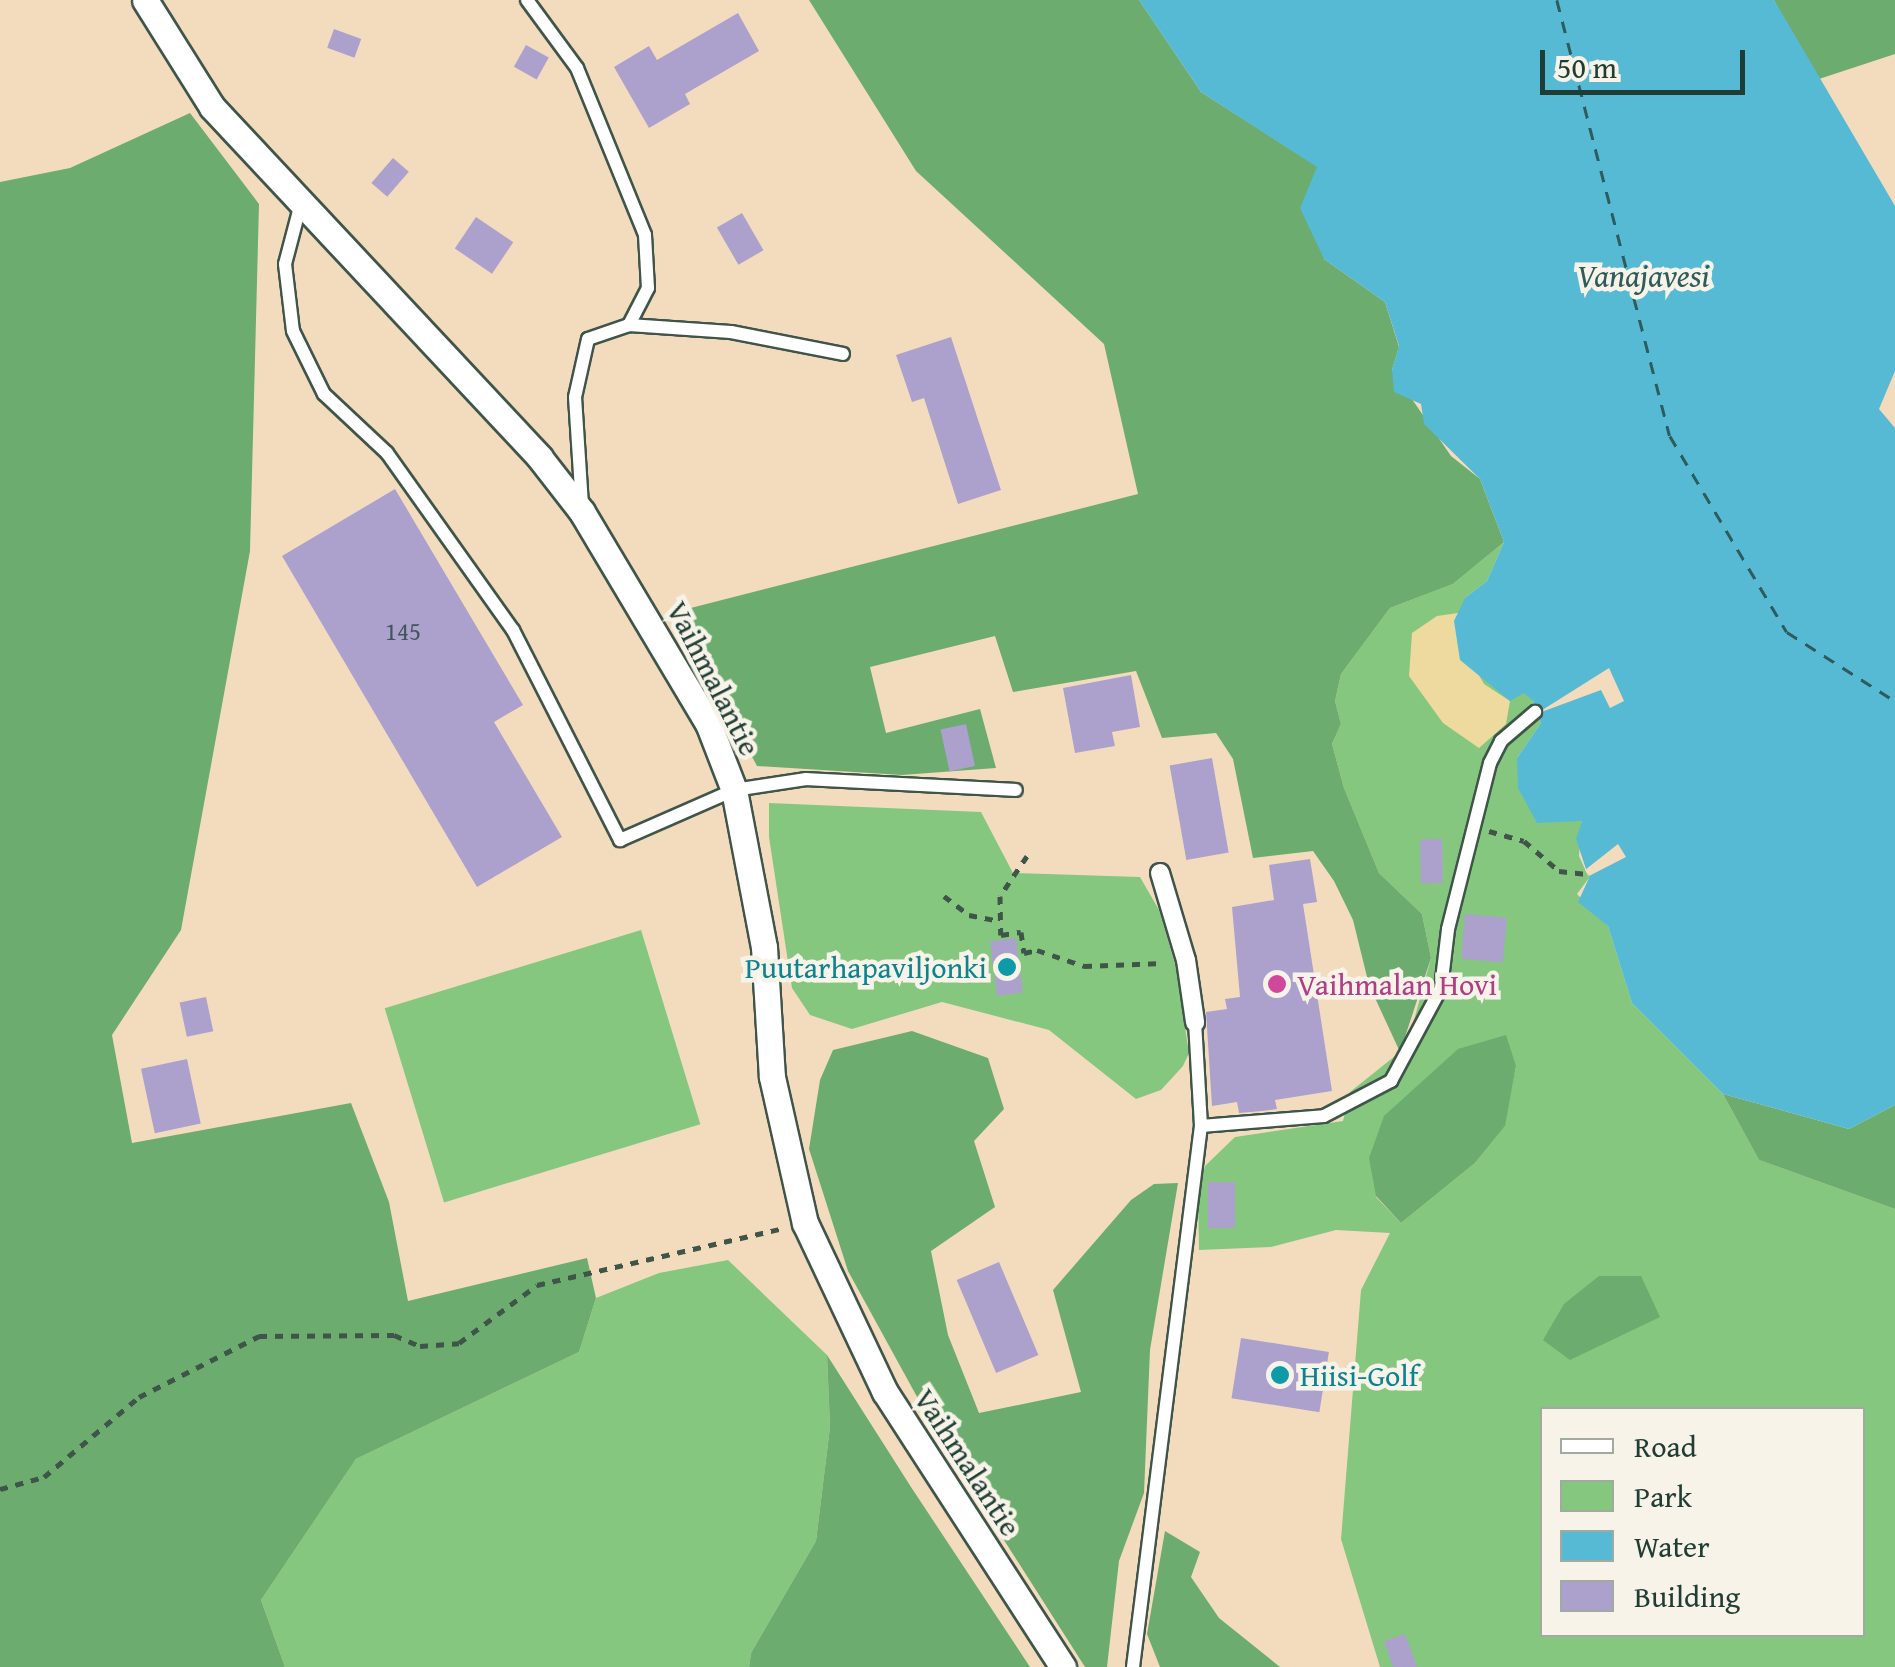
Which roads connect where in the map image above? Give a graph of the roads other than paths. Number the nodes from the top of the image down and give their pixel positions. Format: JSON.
{"nodes":[{"id":1,"x":145,"y":0,"type":"edge"},
{"id":2,"x":527,"y":0,"type":"edge"},
{"id":3,"x":300,"y":206,"type":"junction"},
{"id":4,"x":629,"y":325,"type":"junction"},
{"id":5,"x":843,"y":354,"type":"dead end"},
{"id":6,"x":582,"y":512,"type":"junction"},
{"id":7,"x":1536,"y":712,"type":"dead end"},
{"id":8,"x":734,"y":790,"type":"junction"},
{"id":9,"x":1016,"y":790,"type":"dead end"},
{"id":10,"x":1160,"y":873,"type":"dead end"},
{"id":11,"x":1195,"y":1022,"type":"joint"},
{"id":12,"x":1201,"y":1126,"type":"junction"},
{"id":13,"x":1063,"y":1667,"type":"edge"},
{"id":14,"x":1133,"y":1667,"type":"edge"}],
"edges":[{"from":1,"to":3,"type":"street","name":"Vaihmalantie"},
{"from":2,"to":4,"type":"lane"},
{"from":3,"to":6,"type":"street","name":"Vaihmalantie"},
{"from":3,"to":8,"type":"lane"},
{"from":4,"to":5,"type":"lane"},
{"from":4,"to":6,"type":"lane"},
{"from":6,"to":8,"type":"street","name":"Vaihmalantie"},
{"from":7,"to":12,"type":"lane"},
{"from":8,"to":9,"type":"lane"},
{"from":8,"to":13,"type":"street","name":"Vaihmalantie"},
{"from":10,"to":11,"type":"street"},
{"from":11,"to":12,"type":"lane"},
{"from":12,"to":14,"type":"lane"}]}
